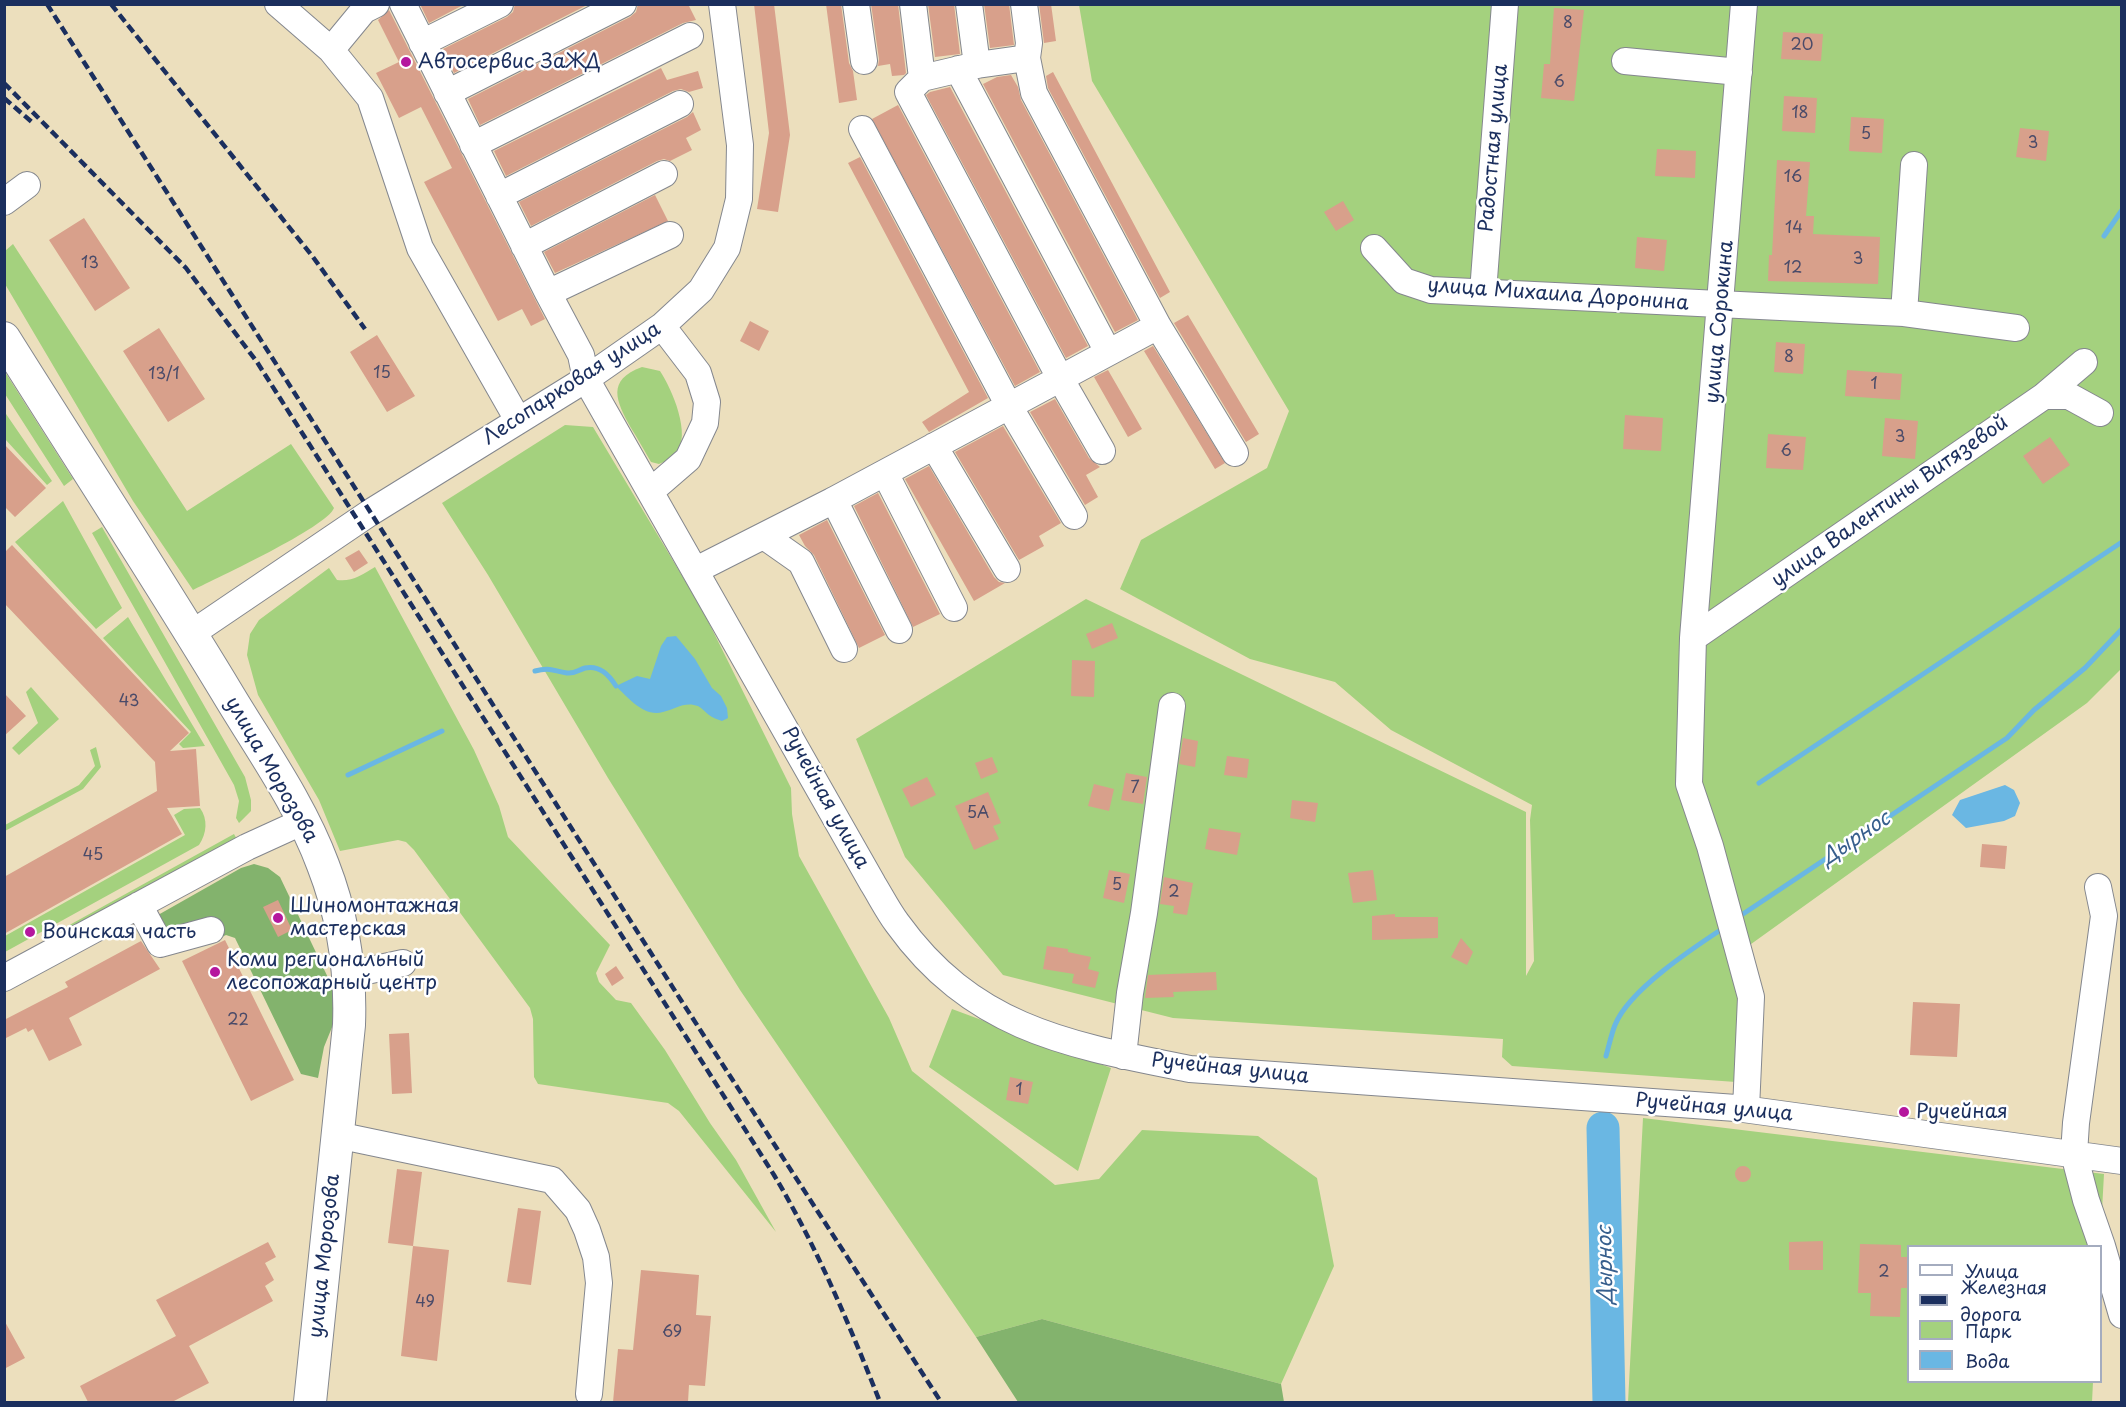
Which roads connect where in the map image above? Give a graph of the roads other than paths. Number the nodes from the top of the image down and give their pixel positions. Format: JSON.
{"nodes":[{"id":1,"x":278,"y":4,"type":"edge"},
{"id":2,"x":376,"y":4,"type":"edge"},
{"id":3,"x":403,"y":4,"type":"edge"},
{"id":4,"x":500,"y":4,"type":"edge"},
{"id":5,"x":623,"y":4,"type":"edge"},
{"id":6,"x":722,"y":4,"type":"edge"},
{"id":7,"x":856,"y":4,"type":"edge"},
{"id":8,"x":913,"y":4,"type":"edge"},
{"id":9,"x":969,"y":4,"type":"edge"},
{"id":10,"x":1024,"y":4,"type":"edge"},
{"id":11,"x":1505,"y":4,"type":"edge"},
{"id":12,"x":1744,"y":4,"type":"edge"},
{"id":13,"x":690,"y":36,"type":"dead end"},
{"id":14,"x":422,"y":43,"type":"junction"},
{"id":15,"x":331,"y":50,"type":"junction"},
{"id":16,"x":1028,"y":58,"type":"junction"},
{"id":17,"x":864,"y":61,"type":"dead end"},
{"id":18,"x":1625,"y":61,"type":"dead end"},
{"id":19,"x":967,"y":67,"type":"junction"},
{"id":20,"x":1739,"y":72,"type":"junction"},
{"id":21,"x":922,"y":78,"type":"junction"},
{"id":22,"x":447,"y":93,"type":"junction"},
{"id":23,"x":680,"y":104,"type":"dead end"},
{"id":24,"x":862,"y":129,"type":"dead end"},
{"id":25,"x":473,"y":145,"type":"junction"},
{"id":26,"x":1914,"y":165,"type":"dead end"},
{"id":27,"x":664,"y":174,"type":"dead end"},
{"id":28,"x":27,"y":185,"type":"dead end"},
{"id":29,"x":499,"y":196,"type":"junction"},
{"id":30,"x":4,"y":202,"type":"edge"},
{"id":31,"x":670,"y":235,"type":"dead end"},
{"id":32,"x":524,"y":246,"type":"junction"},
{"id":33,"x":1374,"y":248,"type":"dead end"},
{"id":34,"x":1483,"y":292,"type":"junction"},
{"id":35,"x":548,"y":293,"type":"junction"},
{"id":36,"x":1722,"y":305,"type":"junction"},
{"id":37,"x":1904,"y":313,"type":"junction"},
{"id":38,"x":662,"y":326,"type":"junction"},
{"id":39,"x":1158,"y":326,"type":"junction"},
{"id":40,"x":2016,"y":328,"type":"dead end"},
{"id":41,"x":4,"y":338,"type":"edge"},
{"id":42,"x":1108,"y":352,"type":"junction"},
{"id":43,"x":2084,"y":362,"type":"dead end"},
{"id":44,"x":1060,"y":378,"type":"junction"},
{"id":45,"x":586,"y":379,"type":"junction"},
{"id":46,"x":2044,"y":396,"type":"junction"},
{"id":47,"x":1009,"y":406,"type":"junction"},
{"id":48,"x":2100,"y":412,"type":"dead end"},
{"id":49,"x":519,"y":420,"type":"junction"},
{"id":50,"x":934,"y":446,"type":"junction"},
{"id":51,"x":1102,"y":451,"type":"dead end"},
{"id":52,"x":1235,"y":453,"type":"dead end"},
{"id":53,"x":885,"y":473,"type":"junction"},
{"id":54,"x":651,"y":491,"type":"junction"},
{"id":55,"x":834,"y":500,"type":"junction"},
{"id":56,"x":1074,"y":516,"type":"dead end"},
{"id":57,"x":764,"y":536,"type":"junction"},
{"id":58,"x":1007,"y":569,"type":"dead end"},
{"id":59,"x":696,"y":570,"type":"junction"},
{"id":60,"x":954,"y":608,"type":"dead end"},
{"id":61,"x":899,"y":630,"type":"dead end"},
{"id":62,"x":191,"y":634,"type":"junction"},
{"id":63,"x":1693,"y":638,"type":"junction"},
{"id":64,"x":844,"y":649,"type":"dead end"},
{"id":65,"x":1172,"y":706,"type":"dead end"},
{"id":66,"x":304,"y":821,"type":"junction"},
{"id":67,"x":2098,"y":887,"type":"dead end"},
{"id":68,"x":140,"y":905,"type":"junction"},
{"id":69,"x":211,"y":930,"type":"dead end"},
{"id":70,"x":403,"y":963,"type":"dead end"},
{"id":71,"x":348,"y":975,"type":"junction"},
{"id":72,"x":4,"y":978,"type":"edge"},
{"id":73,"x":1123,"y":1056,"type":"junction"},
{"id":74,"x":1746,"y":1109,"type":"junction"},
{"id":75,"x":337,"y":1135,"type":"junction"},
{"id":76,"x":2074,"y":1154,"type":"junction"},
{"id":77,"x":2121,"y":1161,"type":"edge"},
{"id":78,"x":2117,"y":1284,"type":"edge"},
{"id":79,"x":2121,"y":1315,"type":"edge"},
{"id":80,"x":589,"y":1394,"type":"dead end"},
{"id":81,"x":310,"y":1402,"type":"edge"}],
"edges":[{"from":1,"to":15,"type":"street"},
{"from":2,"to":15,"type":"street"},
{"from":3,"to":14,"type":"street","name":"Ручейная улица"},
{"from":4,"to":14,"type":"street"},
{"from":5,"to":22,"type":"street"},
{"from":6,"to":38,"type":"street","name":"Лесопарковая улица"},
{"from":7,"to":17,"type":"street"},
{"from":8,"to":21,"type":"street"},
{"from":9,"to":19,"type":"street"},
{"from":10,"to":16,"type":"street"},
{"from":11,"to":34,"type":"street","name":"Радостная улица"},
{"from":12,"to":20,"type":"street","name":"улица Сорокина"},
{"from":13,"to":25,"type":"street"},
{"from":14,"to":22,"type":"street","name":"Ручейная улица"},
{"from":15,"to":49,"type":"street"},
{"from":16,"to":19,"type":"street"},
{"from":16,"to":39,"type":"street"},
{"from":18,"to":20,"type":"street"},
{"from":19,"to":21,"type":"street"},
{"from":19,"to":42,"type":"street"},
{"from":20,"to":36,"type":"street","name":"улица Сорокина"},
{"from":21,"to":44,"type":"street"},
{"from":22,"to":25,"type":"street","name":"Ручейная улица"},
{"from":23,"to":29,"type":"street"},
{"from":24,"to":47,"type":"street"},
{"from":25,"to":29,"type":"street","name":"Ручейная улица"},
{"from":26,"to":37,"type":"street"},
{"from":27,"to":32,"type":"street"},
{"from":28,"to":30,"type":"street"},
{"from":29,"to":32,"type":"street","name":"Ручейная улица"},
{"from":31,"to":35,"type":"street"},
{"from":32,"to":35,"type":"street","name":"Ручейная улица"},
{"from":33,"to":34,"type":"street","name":"улица Михаила Доронина"},
{"from":34,"to":36,"type":"street","name":"улица Михаила Доронина"},
{"from":35,"to":45,"type":"street","name":"Ручейная улица"},
{"from":36,"to":37,"type":"street","name":"улица Михаила Доронина"},
{"from":36,"to":63,"type":"street","name":"улица Сорокина"},
{"from":37,"to":40,"type":"street","name":"улица Михаила Доронина"},
{"from":38,"to":45,"type":"street","name":"Лесопарковая улица"},
{"from":38,"to":54,"type":"street"},
{"from":39,"to":42,"type":"street"},
{"from":39,"to":52,"type":"street"},
{"from":41,"to":62,"type":"main road","name":"улица Морозова"},
{"from":42,"to":44,"type":"street"},
{"from":43,"to":46,"type":"street","name":"улица Валентины Витязевой"},
{"from":44,"to":47,"type":"street"},
{"from":44,"to":51,"type":"street"},
{"from":45,"to":49,"type":"street","name":"Лесопарковая улица"},
{"from":45,"to":54,"type":"street","name":"Ручейная улица"},
{"from":46,"to":48,"type":"street"},
{"from":46,"to":63,"type":"street","name":"улица Валентины Витязевой"},
{"from":47,"to":50,"type":"street"},
{"from":47,"to":56,"type":"street"},
{"from":49,"to":62,"type":"street","name":"Лесопарковая улица"},
{"from":50,"to":53,"type":"street"},
{"from":50,"to":58,"type":"street"},
{"from":53,"to":55,"type":"street"},
{"from":53,"to":60,"type":"street"},
{"from":54,"to":59,"type":"street","name":"Ручейная улица"},
{"from":55,"to":57,"type":"street"},
{"from":55,"to":61,"type":"street"},
{"from":57,"to":59,"type":"street"},
{"from":57,"to":64,"type":"street"},
{"from":59,"to":73,"type":"street","name":"Ручейная улица"},
{"from":62,"to":66,"type":"main road","name":"улица Морозова"},
{"from":63,"to":74,"type":"street","name":"улица Сорокина"},
{"from":65,"to":73,"type":"street"},
{"from":66,"to":68,"type":"street"},
{"from":66,"to":71,"type":"main road","name":"улица Морозова"},
{"from":67,"to":76,"type":"street"},
{"from":68,"to":69,"type":"street"},
{"from":68,"to":72,"type":"street"},
{"from":70,"to":71,"type":"street"},
{"from":71,"to":75,"type":"main road","name":"улица Морозова"},
{"from":73,"to":74,"type":"street","name":"Ручейная улица"},
{"from":74,"to":76,"type":"street","name":"Ручейная улица"},
{"from":75,"to":80,"type":"street"},
{"from":75,"to":81,"type":"main road","name":"улица Морозова"},
{"from":76,"to":77,"type":"street","name":"Ручейная улица"},
{"from":76,"to":78,"type":"street"},
{"from":78,"to":79,"type":"street"}]}
